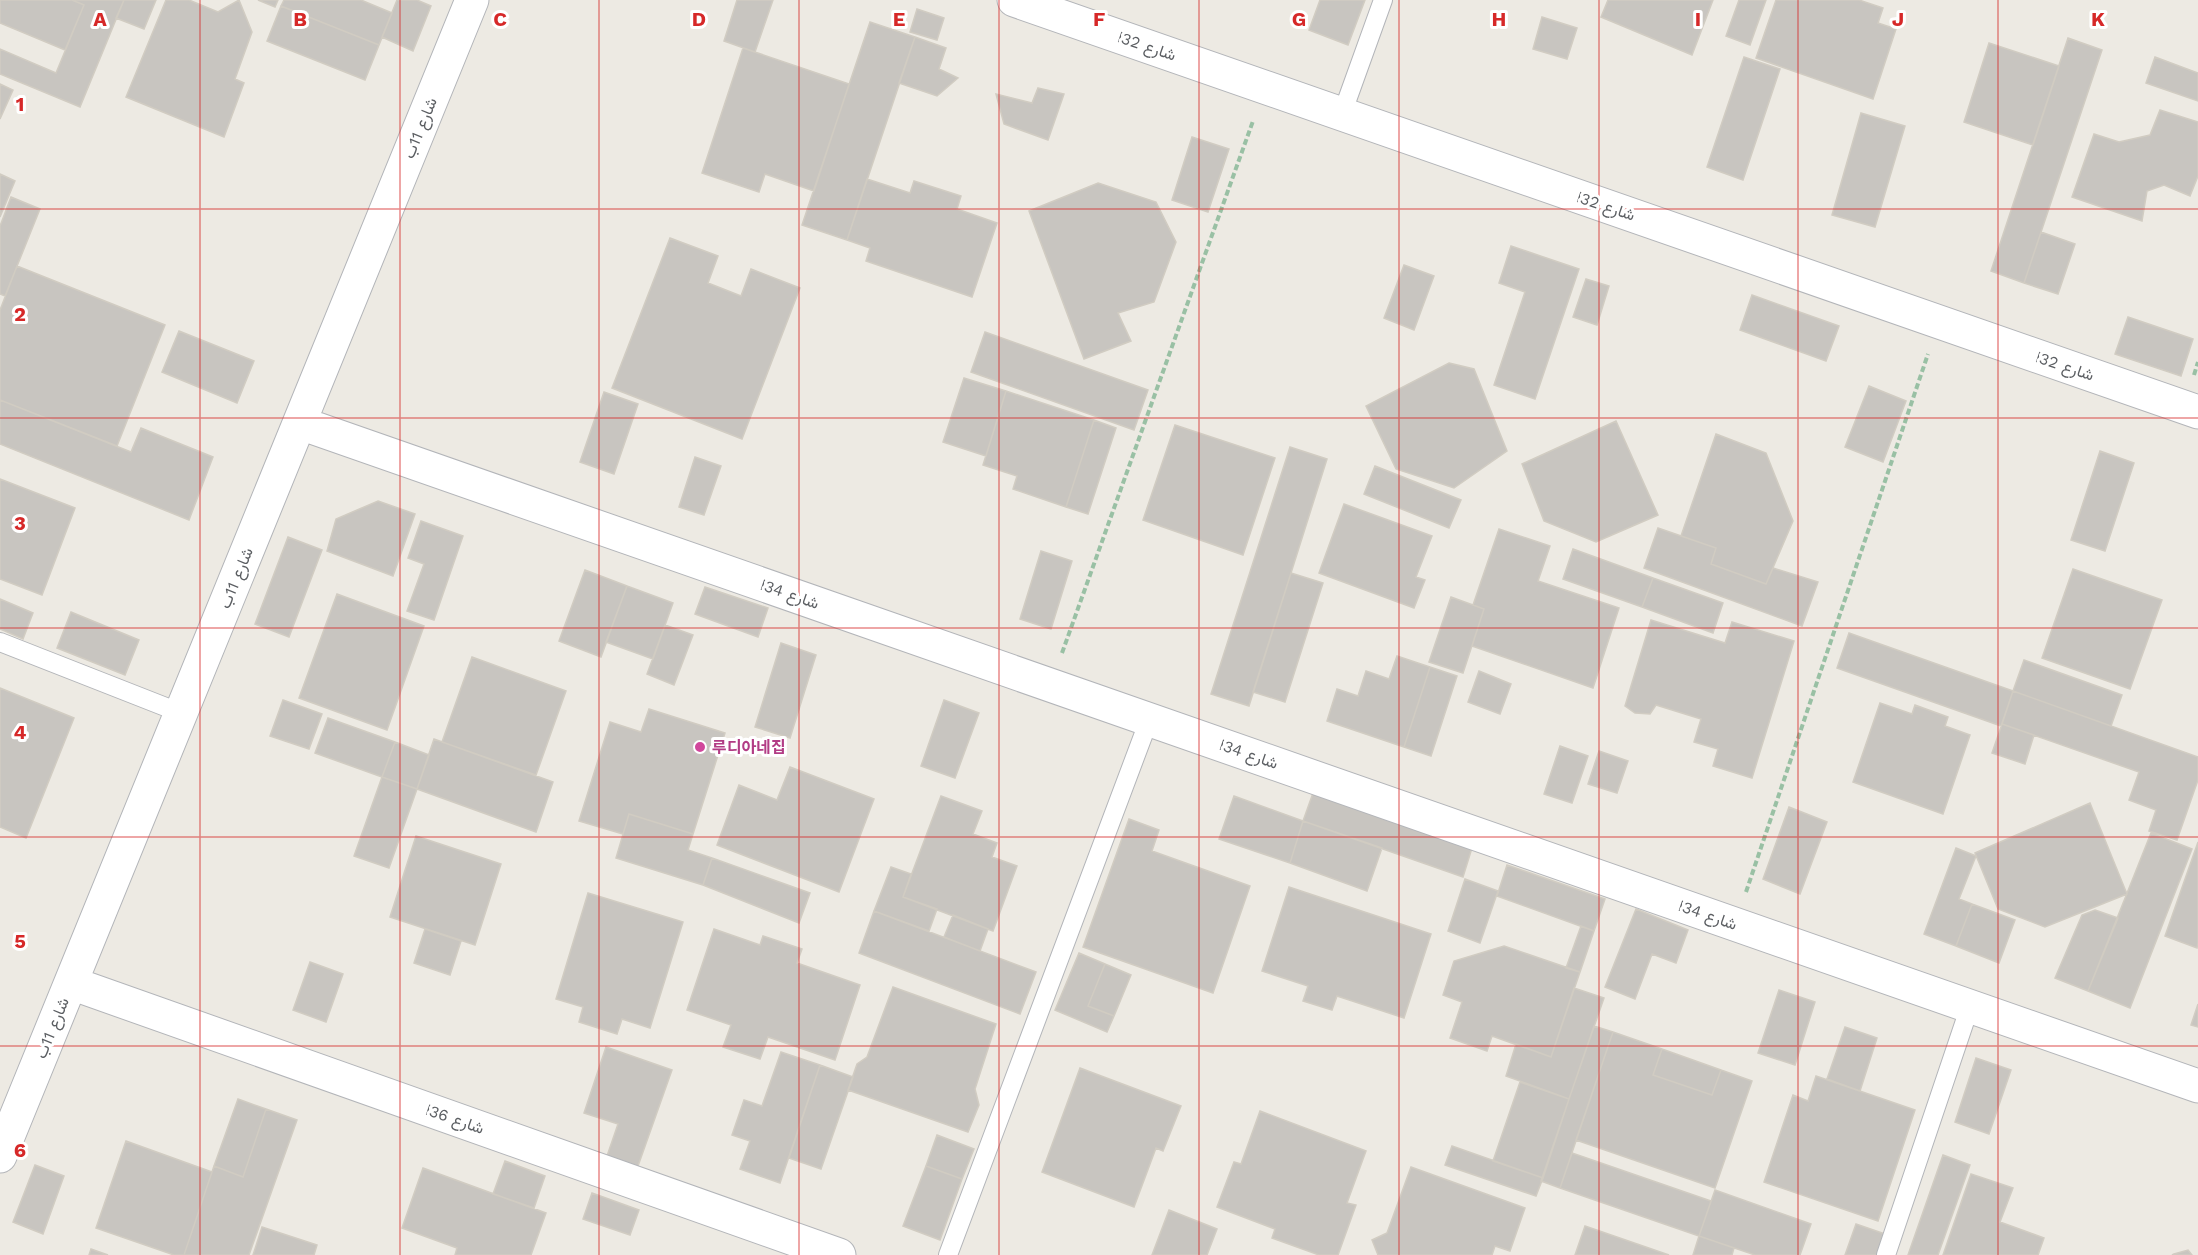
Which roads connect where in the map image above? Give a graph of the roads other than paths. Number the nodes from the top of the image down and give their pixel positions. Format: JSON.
{"nodes":[{"id":1,"x":472,"y":0,"type":"edge"},
{"id":2,"x":1014,"y":0,"type":"edge"},
{"id":3,"x":1383,"y":0,"type":"edge"},
{"id":4,"x":1342,"y":114,"type":"junction"},
{"id":5,"x":2198,"y":412,"type":"edge"},
{"id":6,"x":300,"y":423,"type":"junction"},
{"id":7,"x":0,"y":642,"type":"edge"},
{"id":8,"x":181,"y":713,"type":"junction"},
{"id":9,"x":1149,"y":720,"type":"junction"},
{"id":10,"x":71,"y":983,"type":"junction"},
{"id":11,"x":1970,"y":1006,"type":"junction"},
{"id":12,"x":2198,"y":1086,"type":"edge"},
{"id":13,"x":0,"y":1156,"type":"edge"},
{"id":14,"x":839,"y":1255,"type":"edge"},
{"id":15,"x":948,"y":1255,"type":"edge"},
{"id":16,"x":1886,"y":1255,"type":"edge"}],
"edges":[{"from":1,"to":6,"type":"street","name":"شارع 11ب"},
{"from":2,"to":4,"type":"street","name":"شارع 32ا"},
{"from":3,"to":4,"type":"lane"},
{"from":4,"to":5,"type":"street","name":"شارع 32ا"},
{"from":6,"to":8,"type":"street","name":"شارع 11ب"},
{"from":6,"to":9,"type":"street","name":"شارع 34ا"},
{"from":7,"to":8,"type":"lane"},
{"from":8,"to":10,"type":"street","name":"شارع 11ب"},
{"from":9,"to":11,"type":"street","name":"شارع 34ا"},
{"from":9,"to":15,"type":"lane"},
{"from":10,"to":13,"type":"street","name":"شارع 11ب"},
{"from":10,"to":14,"type":"street","name":"شارع 36ا"},
{"from":11,"to":12,"type":"street","name":"شارع 34ا"},
{"from":11,"to":16,"type":"lane"}]}
